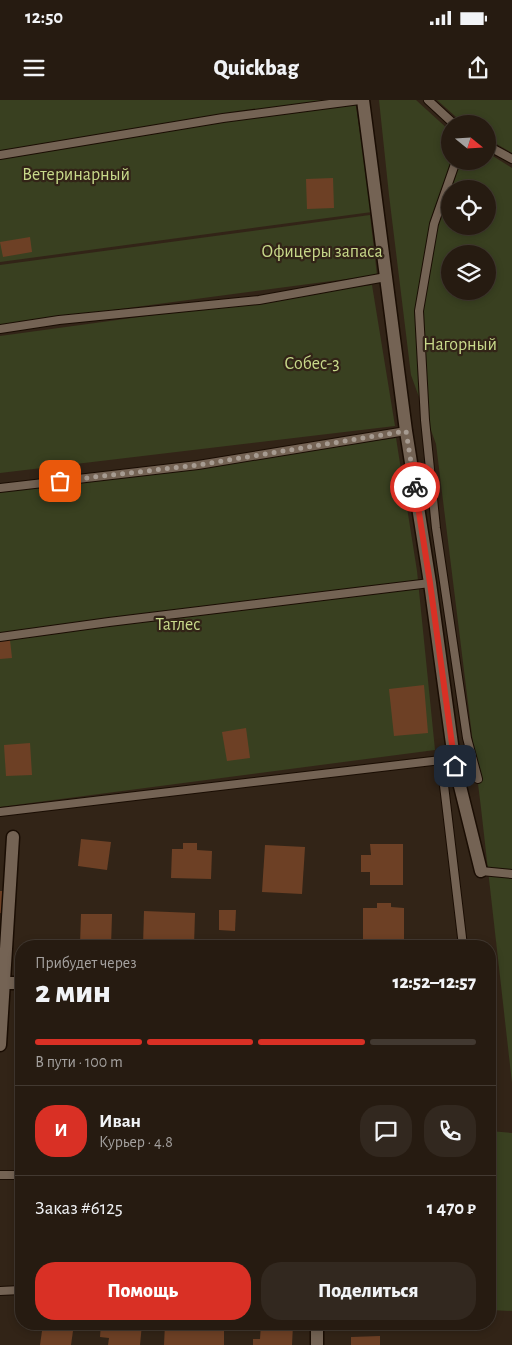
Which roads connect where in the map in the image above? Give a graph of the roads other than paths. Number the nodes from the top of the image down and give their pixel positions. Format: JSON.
{"nodes":[{"id":1,"x":362,"y":100,"type":"edge"},
{"id":2,"x":428,"y":100,"type":"edge"},
{"id":3,"x":444,"y":115,"type":"edge"},
{"id":4,"x":496,"y":150,"type":"edge"},
{"id":5,"x":0,"y":155,"type":"edge"},
{"id":6,"x":512,"y":159,"type":"edge"},
{"id":7,"x":453,"y":170,"type":"edge"},
{"id":8,"x":386,"y":277,"type":"junction"},
{"id":9,"x":0,"y":329,"type":"edge"},
{"id":10,"x":406,"y":431,"type":"junction"},
{"id":11,"x":0,"y":488,"type":"edge"},
{"id":12,"x":430,"y":583,"type":"junction"},
{"id":13,"x":0,"y":637,"type":"edge"},
{"id":14,"x":478,"y":779,"type":"dead end"},
{"id":15,"x":0,"y":812,"type":"edge"},
{"id":16,"x":13,"y":837,"type":"dead end"},
{"id":17,"x":481,"y":872,"type":"joint"},
{"id":18,"x":512,"y":874,"type":"edge"},
{"id":19,"x":461,"y":940,"type":"edge"},
{"id":20,"x":1,"y":983,"type":"edge"},
{"id":21,"x":15,"y":983,"type":"edge"},
{"id":22,"x":0,"y":1045,"type":"edge"},
{"id":23,"x":0,"y":1175,"type":"edge"},
{"id":24,"x":15,"y":1175,"type":"edge"},
{"id":25,"x":15,"y":1290,"type":"edge"},
{"id":26,"x":0,"y":1291,"type":"edge"},
{"id":27,"x":317,"y":1330,"type":"edge"},
{"id":28,"x":317,"y":1345,"type":"edge"}],
"edges":[{"from":1,"to":5,"type":"lane"},
{"from":1,"to":8,"type":"street"},
{"from":2,"to":3,"type":"lane"},
{"from":4,"to":6,"type":"lane"},
{"from":7,"to":14,"type":"lane"},
{"from":8,"to":9,"type":"lane"},
{"from":8,"to":10,"type":"street"},
{"from":10,"to":11,"type":"lane"},
{"from":10,"to":12,"type":"street"},
{"from":12,"to":13,"type":"lane"},
{"from":12,"to":17,"type":"street"},
{"from":15,"to":19,"type":"lane"},
{"from":16,"to":20,"type":"street"},
{"from":17,"to":18,"type":"lane"},
{"from":20,"to":21,"type":"street"},
{"from":20,"to":22,"type":"street"},
{"from":23,"to":24,"type":"lane"},
{"from":25,"to":26,"type":"lane"},
{"from":27,"to":28,"type":"street"}]}
